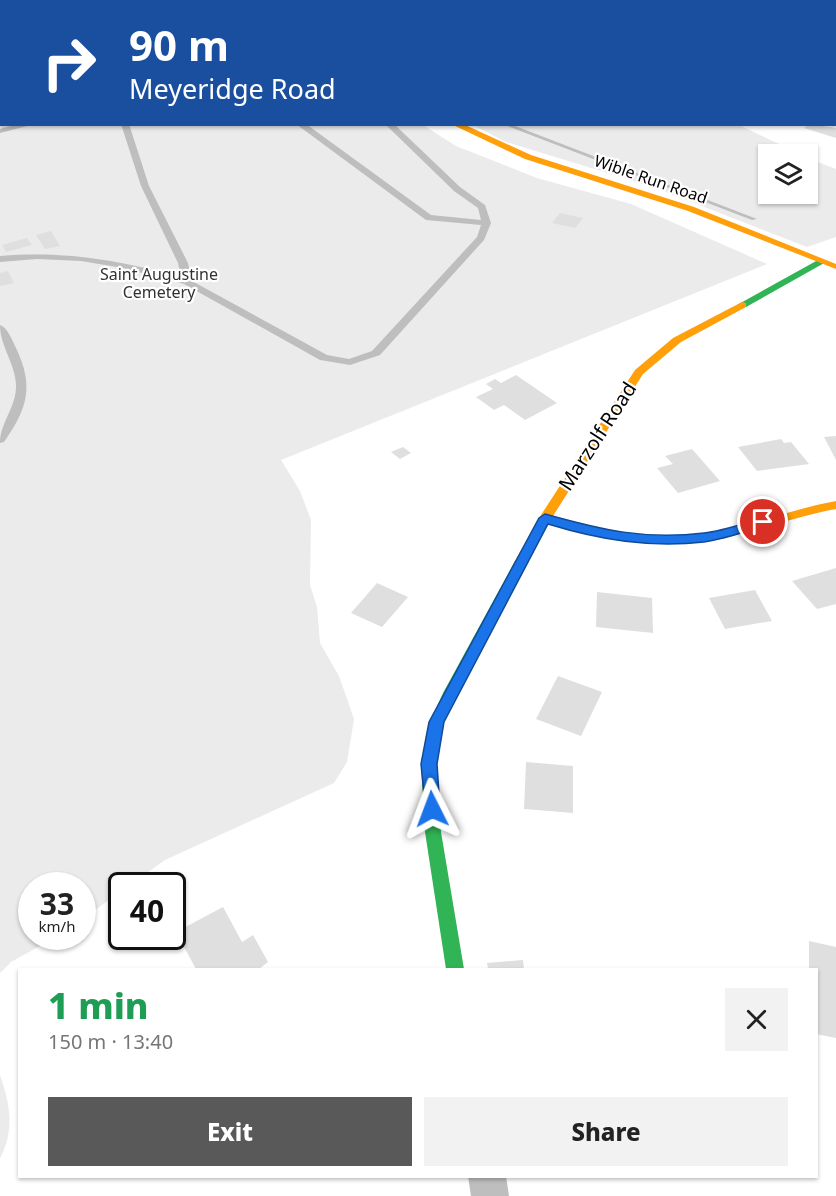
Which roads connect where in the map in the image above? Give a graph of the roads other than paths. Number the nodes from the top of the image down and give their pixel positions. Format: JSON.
{"nodes":[{"id":1,"x":24,"y":126,"type":"edge"},
{"id":2,"x":126,"y":126,"type":"edge"},
{"id":3,"x":303,"y":126,"type":"edge"},
{"id":4,"x":391,"y":126,"type":"edge"},
{"id":5,"x":459,"y":126,"type":"edge"},
{"id":6,"x":0,"y":132,"type":"edge"},
{"id":7,"x":486,"y":223,"type":"junction"},
{"id":8,"x":0,"y":260,"type":"edge"},
{"id":9,"x":821,"y":262,"type":"junction"},
{"id":10,"x":836,"y":268,"type":"edge"},
{"id":11,"x":187,"y":282,"type":"junction"},
{"id":12,"x":0,"y":328,"type":"edge"},
{"id":13,"x":0,"y":439,"type":"edge"},
{"id":14,"x":836,"y":506,"type":"edge"},
{"id":15,"x":545,"y":518,"type":"junction"},
{"id":16,"x":455,"y":968,"type":"edge"},
{"id":17,"x":487,"y":1178,"type":"edge"},
{"id":18,"x":490,"y":1196,"type":"edge"}],
"edges":[{"from":1,"to":6,"type":"lane"},
{"from":2,"to":11,"type":"lane"},
{"from":3,"to":7,"type":"lane"},
{"from":4,"to":7,"type":"lane"},
{"from":5,"to":9,"type":"street","name":"Wible Run Road"},
{"from":7,"to":11,"type":"lane"},
{"from":8,"to":11,"type":"lane"},
{"from":9,"to":10,"type":"street","name":"Wible Run Road"},
{"from":9,"to":15,"type":"street","name":"Marzolf Road"},
{"from":12,"to":13,"type":"lane"},
{"from":14,"to":15,"type":"street"},
{"from":15,"to":16,"type":"street","name":"Marzolf Road"},
{"from":17,"to":18,"type":"street"}]}
